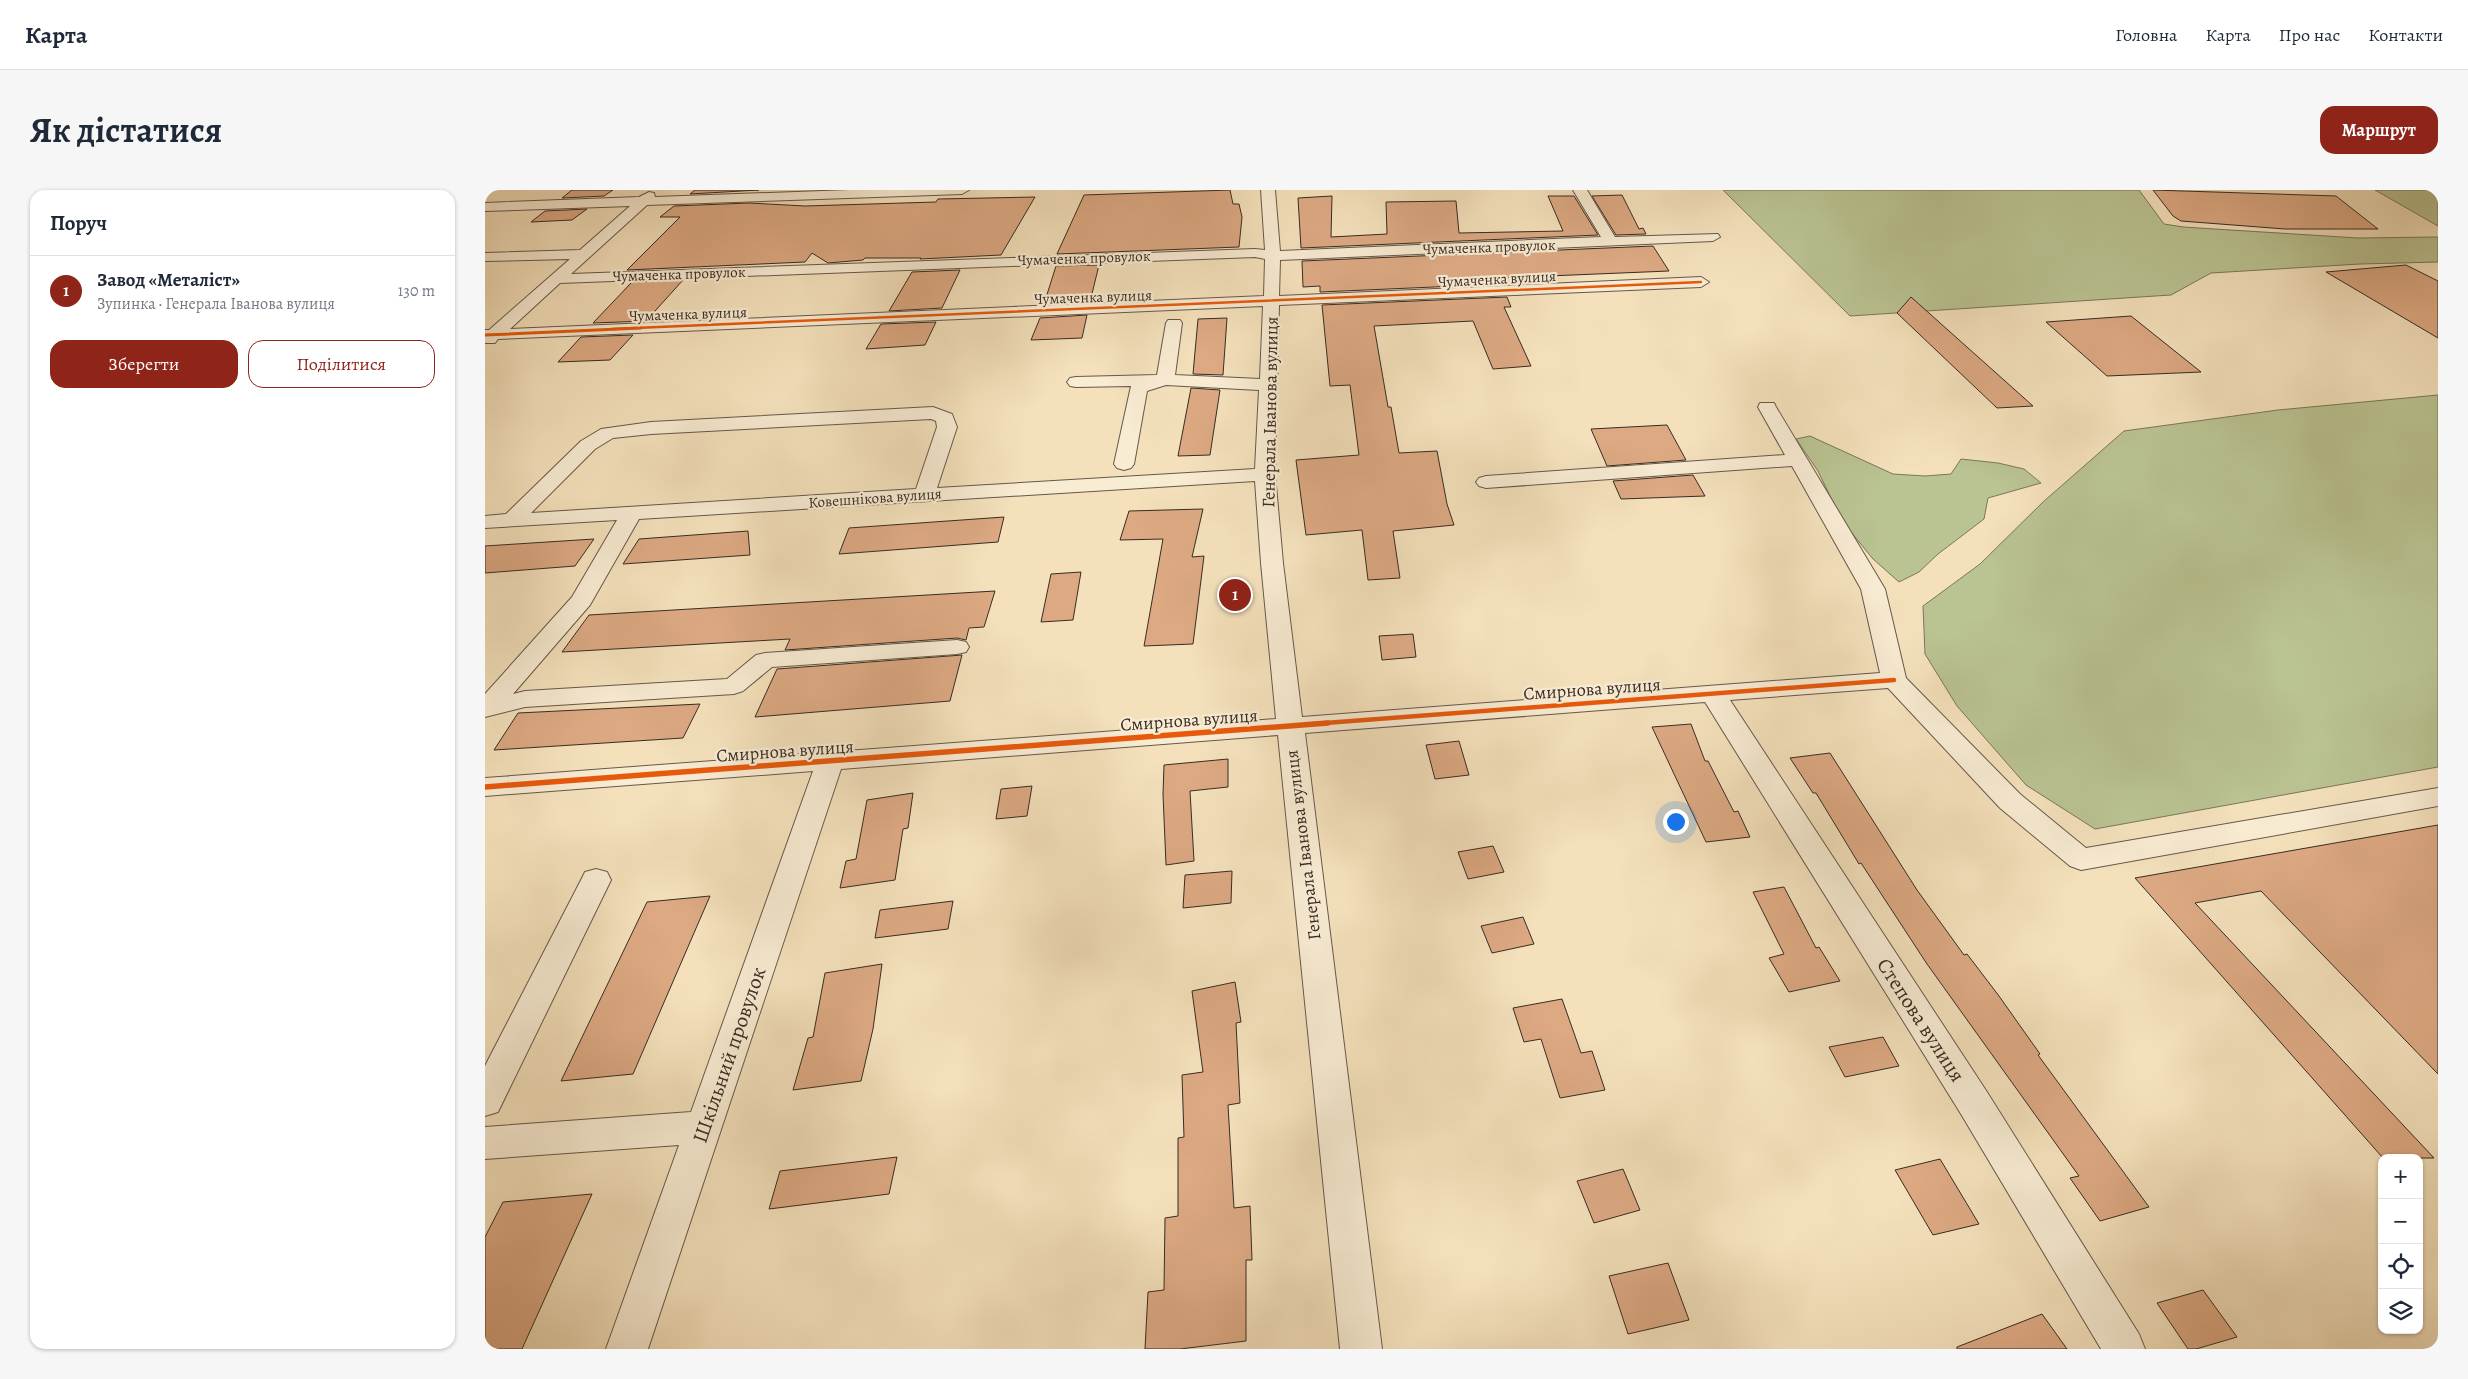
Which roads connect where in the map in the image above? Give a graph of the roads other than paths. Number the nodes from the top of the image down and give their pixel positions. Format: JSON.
{"nodes":[{"id":1,"x":656,"y":190,"type":"edge"},
{"id":2,"x":961,"y":190,"type":"edge"},
{"id":3,"x":1268,"y":190,"type":"edge"},
{"id":4,"x":1580,"y":190,"type":"edge"},
{"id":5,"x":643,"y":201,"type":"junction"},
{"id":6,"x":485,"y":207,"type":"edge"},
{"id":7,"x":1713,"y":237,"type":"dead end"},
{"id":8,"x":1611,"y":242,"type":"junction"},
{"id":9,"x":584,"y":254,"type":"junction"},
{"id":10,"x":1273,"y":256,"type":"junction"},
{"id":11,"x":485,"y":257,"type":"edge"},
{"id":12,"x":557,"y":279,"type":"junction"},
{"id":13,"x":1701,"y":282,"type":"dead end"},
{"id":14,"x":1272,"y":301,"type":"junction"},
{"id":15,"x":1174,"y":323,"type":"dead end"},
{"id":16,"x":488,"y":338,"type":"edge"},
{"id":17,"x":1165,"y":380,"type":"junction"},
{"id":18,"x":1075,"y":382,"type":"dead end"},
{"id":19,"x":1269,"y":385,"type":"junction"},
{"id":20,"x":1767,"y":407,"type":"dead end"},
{"id":21,"x":1796,"y":460,"type":"junction"},
{"id":22,"x":1124,"y":464,"type":"dead end"},
{"id":23,"x":1265,"y":474,"type":"junction"},
{"id":24,"x":1486,"y":482,"type":"dead end"},
{"id":25,"x":924,"y":495,"type":"junction"},
{"id":26,"x":631,"y":513,"type":"junction"},
{"id":27,"x":512,"y":520,"type":"junction"},
{"id":28,"x":485,"y":522,"type":"edge"},
{"id":29,"x":957,"y":647,"type":"dead end"},
{"id":30,"x":1894,"y":680,"type":"junction"},
{"id":31,"x":1713,"y":694,"type":"junction"},
{"id":32,"x":485,"y":710,"type":"edge"},
{"id":33,"x":1290,"y":726,"type":"junction"},
{"id":34,"x":831,"y":761,"type":"junction"},
{"id":35,"x":485,"y":787,"type":"edge"},
{"id":36,"x":2438,"y":797,"type":"edge"},
{"id":37,"x":596,"y":880,"type":"dead end"},
{"id":38,"x":485,"y":1101,"type":"edge"},
{"id":39,"x":704,"y":1127,"type":"junction"},
{"id":40,"x":485,"y":1144,"type":"edge"},
{"id":41,"x":627,"y":1349,"type":"edge"},
{"id":42,"x":1361,"y":1349,"type":"edge"},
{"id":43,"x":2124,"y":1349,"type":"edge"}],
"edges":[{"from":1,"to":5,"type":"street"},
{"from":2,"to":5,"type":"street"},
{"from":3,"to":10,"type":"street","name":"Генерала Іванова вулиця"},
{"from":4,"to":8,"type":"street"},
{"from":5,"to":6,"type":"street"},
{"from":5,"to":9,"type":"street"},
{"from":7,"to":8,"type":"street","name":"Чумаченка провулок"},
{"from":8,"to":10,"type":"street","name":"Чумаченка провулок"},
{"from":9,"to":11,"type":"street"},
{"from":9,"to":12,"type":"street"},
{"from":10,"to":12,"type":"street","name":"Чумаченка провулок"},
{"from":10,"to":14,"type":"street","name":"Генерала Іванова вулиця"},
{"from":12,"to":16,"type":"street"},
{"from":13,"to":14,"type":"street","name":"Чумаченка вулиця"},
{"from":14,"to":16,"type":"street","name":"Чумаченка вулиця"},
{"from":14,"to":19,"type":"street","name":"Генерала Іванова вулиця"},
{"from":15,"to":17,"type":"street"},
{"from":17,"to":18,"type":"street"},
{"from":17,"to":19,"type":"street"},
{"from":17,"to":22,"type":"street"},
{"from":19,"to":23,"type":"street","name":"Генерала Іванова вулиця"},
{"from":20,"to":21,"type":"street"},
{"from":21,"to":24,"type":"street"},
{"from":21,"to":30,"type":"street"},
{"from":23,"to":25,"type":"street","name":"Ковешнікова вулиця"},
{"from":23,"to":33,"type":"street","name":"Генерала Іванова вулиця"},
{"from":25,"to":26,"type":"street","name":"Ковешнікова вулиця"},
{"from":25,"to":27,"type":"street"},
{"from":26,"to":27,"type":"street","name":"Ковешнікова вулиця"},
{"from":26,"to":32,"type":"street"},
{"from":27,"to":28,"type":"street","name":"Ковешнікова вулиця"},
{"from":29,"to":32,"type":"street"},
{"from":30,"to":31,"type":"street","name":"Смирнова вулиця"},
{"from":30,"to":36,"type":"street"},
{"from":31,"to":33,"type":"street","name":"Смирнова вулиця"},
{"from":31,"to":43,"type":"street","name":"Степова вулиця"},
{"from":33,"to":34,"type":"street","name":"Смирнова вулиця"},
{"from":33,"to":42,"type":"street","name":"Генерала Іванова вулиця"},
{"from":34,"to":35,"type":"street","name":"Смирнова вулиця"},
{"from":34,"to":39,"type":"street","name":"Шкільний провулок"},
{"from":37,"to":38,"type":"street"},
{"from":39,"to":40,"type":"street"},
{"from":39,"to":41,"type":"street","name":"Шкільний провулок"}]}
